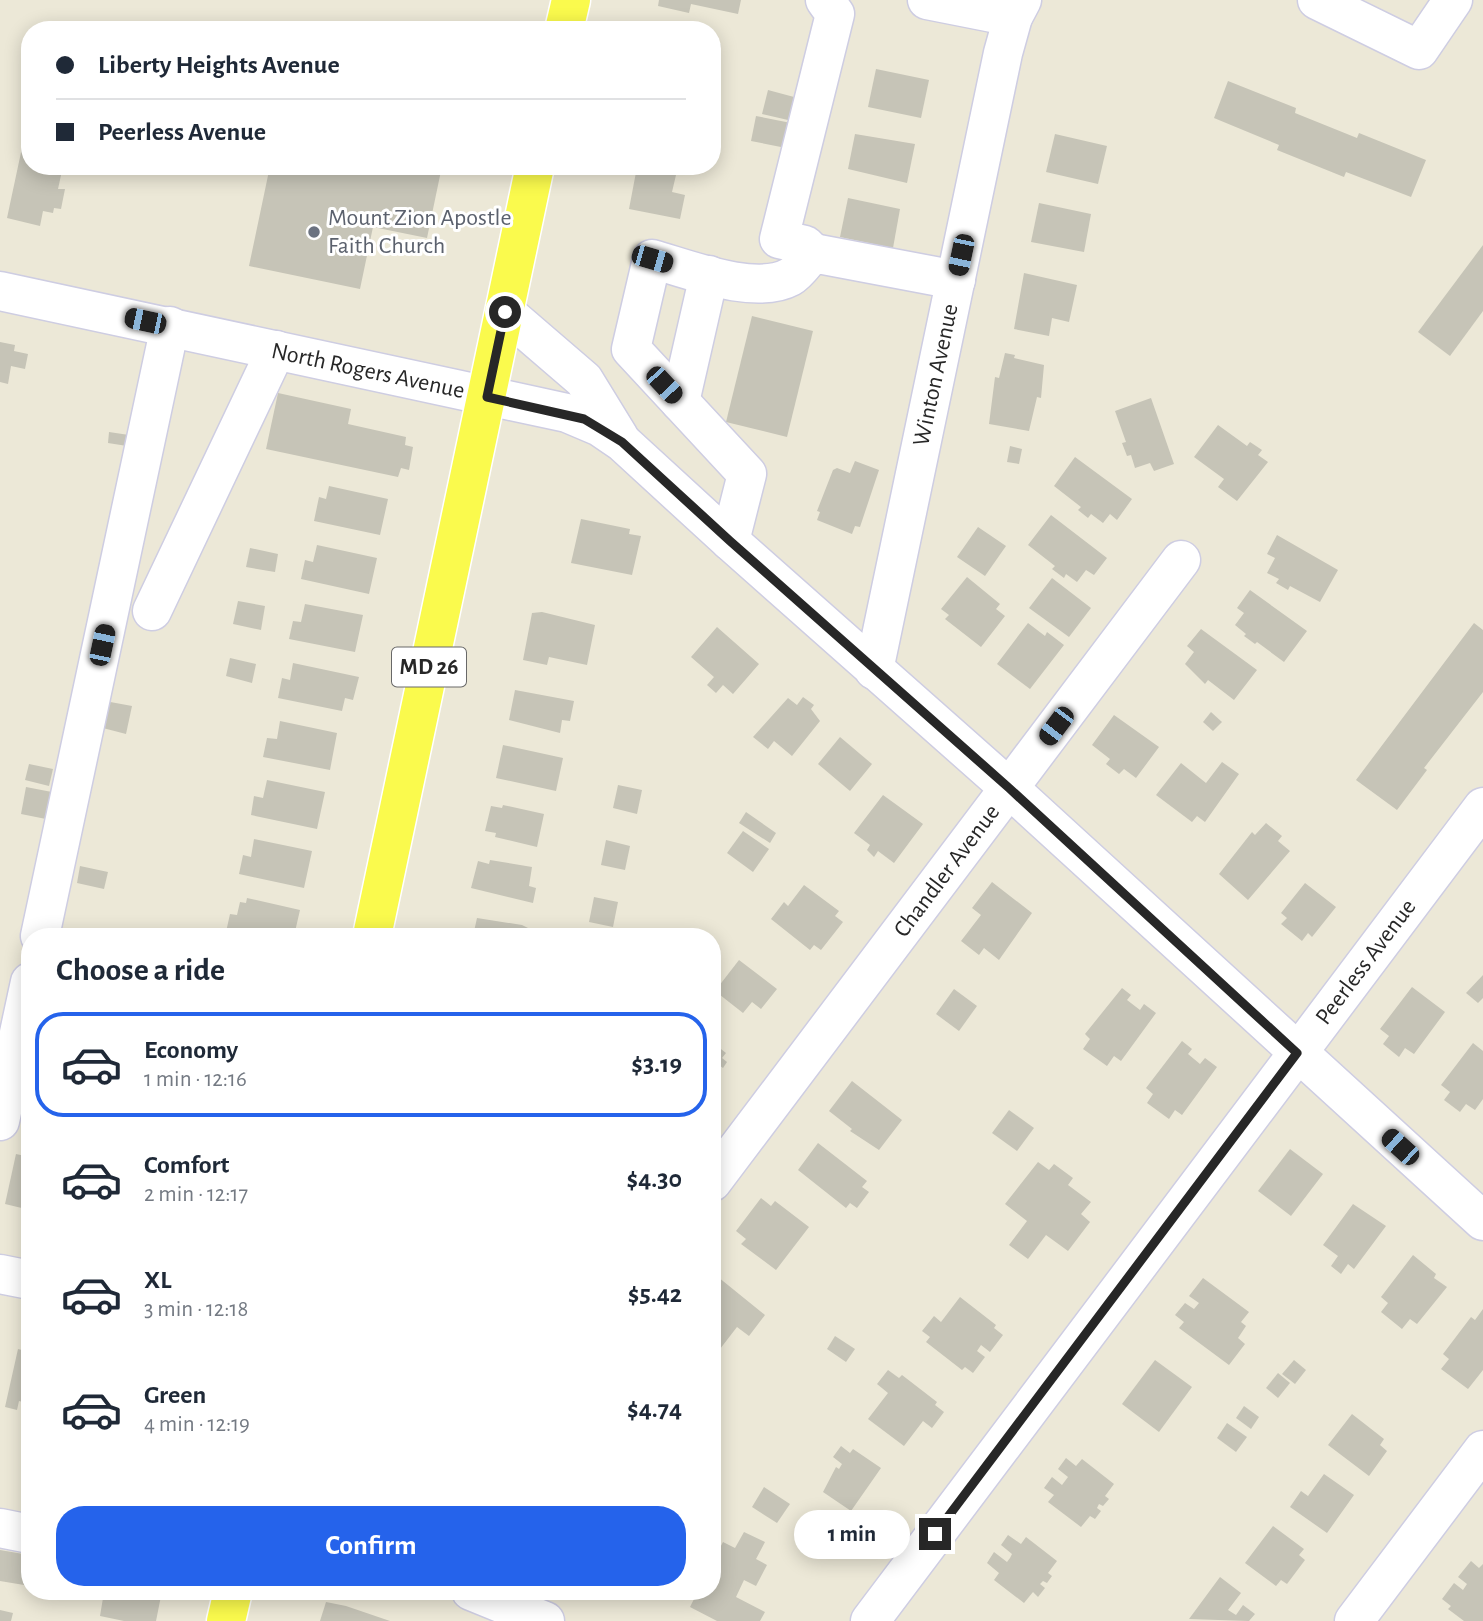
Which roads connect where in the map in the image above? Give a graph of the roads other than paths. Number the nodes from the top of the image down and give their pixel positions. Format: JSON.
{"nodes":[{"id":1,"x":571,"y":0,"type":"edge"},
{"id":2,"x":825,"y":0,"type":"edge"},
{"id":3,"x":927,"y":0,"type":"edge"},
{"id":4,"x":1317,"y":0,"type":"edge"},
{"id":5,"x":1453,"y":0,"type":"edge"},
{"id":6,"x":1465,"y":0,"type":"edge"},
{"id":7,"x":1017,"y":8,"type":"edge"},
{"id":8,"x":1483,"y":10,"type":"edge"},
{"id":9,"x":566,"y":21,"type":"edge"},
{"id":10,"x":533,"y":175,"type":"edge"},
{"id":11,"x":813,"y":253,"type":"junction"},
{"id":12,"x":709,"y":275,"type":"junction"},
{"id":13,"x":956,"y":281,"type":"junction"},
{"id":14,"x":0,"y":292,"type":"edge"},
{"id":15,"x":505,"y":312,"type":"junction"},
{"id":16,"x":170,"y":326,"type":"junction"},
{"id":17,"x":276,"y":350,"type":"junction"},
{"id":18,"x":487,"y":397,"type":"junction"},
{"id":19,"x":680,"y":402,"type":"junction"},
{"id":20,"x":622,"y":442,"type":"junction"},
{"id":21,"x":730,"y":541,"type":"junction"},
{"id":22,"x":1181,"y":560,"type":"dead end"},
{"id":23,"x":152,"y":611,"type":"dead end"},
{"id":24,"x":874,"y":670,"type":"junction"},
{"id":25,"x":1009,"y":788,"type":"junction"},
{"id":26,"x":1483,"y":807,"type":"edge"},
{"id":27,"x":42,"y":928,"type":"edge"},
{"id":28,"x":374,"y":928,"type":"edge"},
{"id":29,"x":21,"y":1024,"type":"edge"},
{"id":30,"x":1297,"y":1053,"type":"junction"},
{"id":31,"x":0,"y":1121,"type":"edge"},
{"id":32,"x":721,"y":1170,"type":"edge"},
{"id":33,"x":1483,"y":1221,"type":"edge"},
{"id":34,"x":0,"y":1274,"type":"edge"},
{"id":35,"x":21,"y":1278,"type":"edge"},
{"id":36,"x":1483,"y":1450,"type":"edge"},
{"id":37,"x":0,"y":1528,"type":"edge"},
{"id":38,"x":21,"y":1532,"type":"edge"},
{"id":39,"x":231,"y":1600,"type":"edge"},
{"id":40,"x":491,"y":1600,"type":"edge"},
{"id":41,"x":530,"y":1618,"type":"edge"},
{"id":42,"x":226,"y":1621,"type":"edge"},
{"id":43,"x":870,"y":1621,"type":"edge"},
{"id":44,"x":1354,"y":1621,"type":"edge"}],
"edges":[{"from":1,"to":9,"type":"main road"},
{"from":2,"to":11,"type":"street"},
{"from":3,"to":7,"type":"street"},
{"from":4,"to":5,"type":"street"},
{"from":6,"to":8,"type":"street"},
{"from":7,"to":13,"type":"street","name":"Winton Avenue"},
{"from":10,"to":15,"type":"main road","number":"MD 26"},
{"from":11,"to":12,"type":"street"},
{"from":11,"to":13,"type":"street"},
{"from":12,"to":19,"type":"street"},
{"from":12,"to":19,"type":"street"},
{"from":13,"to":24,"type":"street","name":"Winton Avenue"},
{"from":14,"to":16,"type":"street","name":"North Rogers Avenue"},
{"from":15,"to":18,"type":"main road","number":"MD 26"},
{"from":15,"to":20,"type":"street"},
{"from":16,"to":17,"type":"street","name":"North Rogers Avenue"},
{"from":16,"to":27,"type":"street"},
{"from":17,"to":18,"type":"street","name":"North Rogers Avenue"},
{"from":17,"to":23,"type":"street"},
{"from":18,"to":20,"type":"street","name":"North Rogers Avenue"},
{"from":18,"to":28,"type":"main road","number":"MD 26"},
{"from":19,"to":21,"type":"street"},
{"from":20,"to":21,"type":"street","name":"North Rogers Avenue"},
{"from":21,"to":24,"type":"street","name":"North Rogers Avenue"},
{"from":22,"to":25,"type":"street","name":"Chandler Avenue"},
{"from":24,"to":25,"type":"street","name":"North Rogers Avenue"},
{"from":25,"to":30,"type":"street","name":"North Rogers Avenue"},
{"from":25,"to":32,"type":"street","name":"Chandler Avenue"},
{"from":26,"to":30,"type":"street","name":"Peerless Avenue"},
{"from":29,"to":31,"type":"street"},
{"from":30,"to":33,"type":"street","name":"North Rogers Avenue"},
{"from":30,"to":43,"type":"street","name":"Peerless Avenue"},
{"from":34,"to":35,"type":"street"},
{"from":36,"to":44,"type":"street"},
{"from":37,"to":38,"type":"street"},
{"from":39,"to":42,"type":"main road"},
{"from":40,"to":41,"type":"street"}]}
